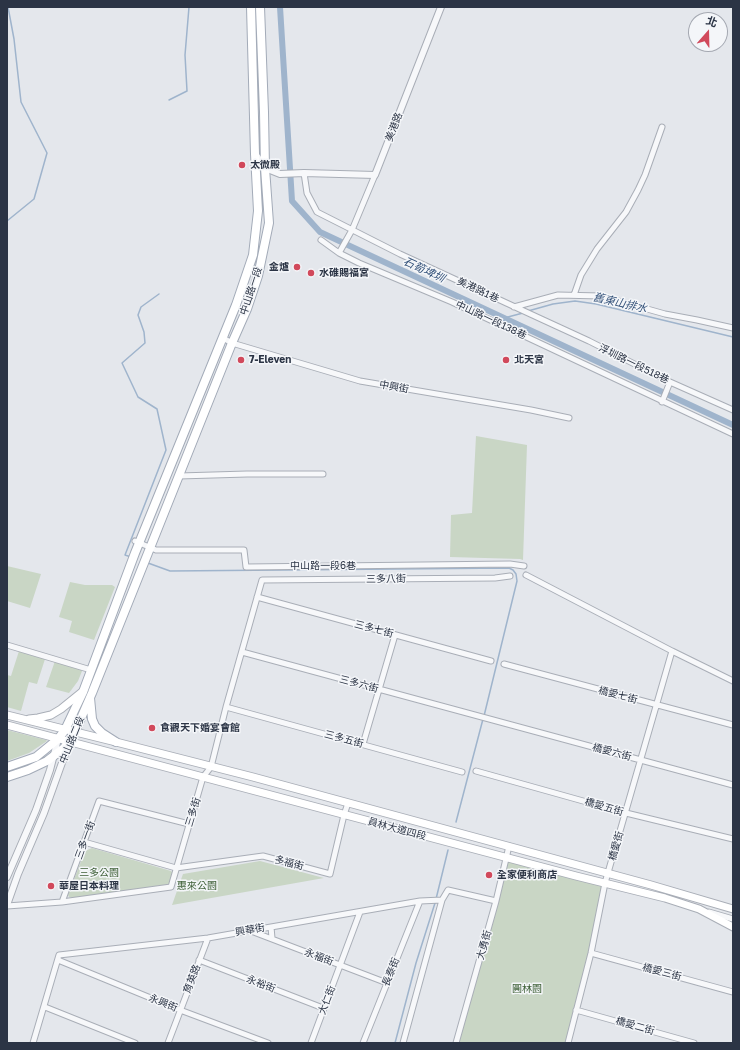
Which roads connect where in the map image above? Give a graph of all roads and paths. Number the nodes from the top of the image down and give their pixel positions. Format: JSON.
{"nodes":[{"id":1,"x":251,"y":7,"type":"edge"},
{"id":2,"x":260,"y":7,"type":"edge"},
{"id":3,"x":440,"y":7,"type":"edge"},
{"id":4,"x":662,"y":128,"type":"dead end"},
{"id":5,"x":255,"y":154,"type":"junction"},
{"id":6,"x":264,"y":168,"type":"junction"},
{"id":7,"x":301,"y":173,"type":"junction"},
{"id":8,"x":375,"y":175,"type":"junction"},
{"id":9,"x":352,"y":230,"type":"junction"},
{"id":10,"x":320,"y":240,"type":"dead end"},
{"id":11,"x":339,"y":253,"type":"junction"},
{"id":12,"x":574,"y":295,"type":"junction"},
{"id":13,"x":514,"y":307,"type":"junction"},
{"id":14,"x":522,"y":310,"type":"joint"},
{"id":15,"x":733,"y":328,"type":"edge"},
{"id":16,"x":223,"y":338,"type":"junction"},
{"id":17,"x":232,"y":343,"type":"junction"},
{"id":18,"x":670,"y":382,"type":"junction"},
{"id":19,"x":662,"y":402,"type":"junction"},
{"id":20,"x":733,"y":410,"type":"edge"},
{"id":21,"x":569,"y":418,"type":"dead end"},
{"id":22,"x":733,"y":434,"type":"edge"},
{"id":23,"x":322,"y":474,"type":"dead end"},
{"id":24,"x":179,"y":476,"type":"junction"},
{"id":25,"x":137,"y":542,"type":"junction"},
{"id":26,"x":150,"y":548,"type":"junction"},
{"id":27,"x":524,"y":566,"type":"dead end"},
{"id":28,"x":128,"y":571,"type":"joint"},
{"id":29,"x":138,"y":575,"type":"joint"},
{"id":30,"x":526,"y":575,"type":"dead end"},
{"id":31,"x":510,"y":576,"type":"dead end"},
{"id":32,"x":262,"y":580,"type":"joint"},
{"id":33,"x":257,"y":597,"type":"junction"},
{"id":34,"x":395,"y":635,"type":"junction"},
{"id":35,"x":7,"y":645,"type":"edge"},
{"id":36,"x":672,"y":651,"type":"junction"},
{"id":37,"x":242,"y":652,"type":"junction"},
{"id":38,"x":491,"y":661,"type":"dead end"},
{"id":39,"x":504,"y":664,"type":"dead end"},
{"id":40,"x":91,"y":670,"type":"junction"},
{"id":41,"x":733,"y":681,"type":"edge"},
{"id":42,"x":379,"y":690,"type":"junction"},
{"id":43,"x":83,"y":692,"type":"junction"},
{"id":44,"x":90,"y":697,"type":"junction"},
{"id":45,"x":656,"y":706,"type":"junction"},
{"id":46,"x":226,"y":707,"type":"junction"},
{"id":47,"x":10,"y":716,"type":"edge"},
{"id":48,"x":490,"y":720,"type":"joint"},
{"id":49,"x":7,"y":725,"type":"edge"},
{"id":50,"x":733,"y":725,"type":"edge"},
{"id":51,"x":64,"y":730,"type":"junction"},
{"id":52,"x":75,"y":732,"type":"junction"},
{"id":53,"x":58,"y":739,"type":"junction"},
{"id":54,"x":69,"y":741,"type":"junction"},
{"id":55,"x":116,"y":742,"type":"junction"},
{"id":56,"x":363,"y":744,"type":"junction"},
{"id":57,"x":54,"y":756,"type":"junction"},
{"id":58,"x":640,"y":759,"type":"junction"},
{"id":59,"x":7,"y":767,"type":"edge"},
{"id":60,"x":211,"y":767,"type":"junction"},
{"id":61,"x":476,"y":771,"type":"dead end"},
{"id":62,"x":462,"y":772,"type":"dead end"},
{"id":63,"x":7,"y":777,"type":"edge"},
{"id":64,"x":203,"y":777,"type":"junction"},
{"id":65,"x":733,"y":785,"type":"edge"},
{"id":66,"x":348,"y":803,"type":"junction"},
{"id":67,"x":626,"y":813,"type":"junction"},
{"id":68,"x":344,"y":815,"type":"junction"},
{"id":69,"x":189,"y":824,"type":"junction"},
{"id":70,"x":733,"y":839,"type":"edge"},
{"id":71,"x":84,"y":842,"type":"junction"},
{"id":72,"x":509,"y":846,"type":"junction"},
{"id":73,"x":506,"y":858,"type":"junction"},
{"id":74,"x":176,"y":868,"type":"junction"},
{"id":75,"x":608,"y":874,"type":"junction"},
{"id":76,"x":7,"y":877,"type":"edge"},
{"id":77,"x":605,"y":883,"type":"junction"},
{"id":78,"x":441,"y":900,"type":"junction"},
{"id":79,"x":420,"y":901,"type":"junction"},
{"id":80,"x":62,"y":902,"type":"junction"},
{"id":81,"x":496,"y":902,"type":"junction"},
{"id":82,"x":7,"y":906,"type":"edge"},
{"id":83,"x":699,"y":909,"type":"junction"},
{"id":84,"x":733,"y":909,"type":"edge"},
{"id":85,"x":360,"y":912,"type":"junction"},
{"id":86,"x":733,"y":919,"type":"edge"},
{"id":87,"x":271,"y":927,"type":"junction"},
{"id":88,"x":733,"y":927,"type":"edge"},
{"id":89,"x":251,"y":930,"type":"junction"},
{"id":90,"x":208,"y":938,"type":"junction"},
{"id":91,"x":272,"y":938,"type":"junction"},
{"id":92,"x":591,"y":953,"type":"junction"},
{"id":93,"x":59,"y":958,"type":"junction"},
{"id":94,"x":199,"y":960,"type":"junction"},
{"id":95,"x":340,"y":965,"type":"junction"},
{"id":96,"x":387,"y":983,"type":"junction"},
{"id":97,"x":733,"y":992,"type":"edge"},
{"id":98,"x":44,"y":1007,"type":"junction"},
{"id":99,"x":323,"y":1008,"type":"junction"},
{"id":100,"x":180,"y":1010,"type":"junction"},
{"id":101,"x":576,"y":1010,"type":"junction"},
{"id":102,"x":34,"y":1043,"type":"edge"},
{"id":103,"x":135,"y":1043,"type":"edge"},
{"id":104,"x":168,"y":1043,"type":"edge"},
{"id":105,"x":268,"y":1043,"type":"edge"},
{"id":106,"x":311,"y":1043,"type":"edge"},
{"id":107,"x":363,"y":1043,"type":"edge"},
{"id":108,"x":403,"y":1043,"type":"edge"},
{"id":109,"x":456,"y":1043,"type":"edge"},
{"id":110,"x":568,"y":1043,"type":"edge"},
{"id":111,"x":694,"y":1043,"type":"edge"}],
"edges":[{"from":1,"to":5,"type":"main road","name":"中山路一段"},
{"from":2,"to":6,"type":"main road","name":"中山路一段"},
{"from":3,"to":8,"type":"street","name":"美港路"},
{"from":4,"to":12,"type":"street"},
{"from":5,"to":6,"type":"street"},
{"from":5,"to":16,"type":"main road","name":"中山路一段"},
{"from":6,"to":7,"type":"street"},
{"from":6,"to":17,"type":"main road","name":"中山路一段"},
{"from":7,"to":8,"type":"street"},
{"from":7,"to":9,"type":"street","name":"美港路1巷"},
{"from":8,"to":9,"type":"street"},
{"from":9,"to":11,"type":"street"},
{"from":9,"to":13,"type":"street","name":"美港路1巷"},
{"from":10,"to":11,"type":"street","name":"中山路一段138巷"},
{"from":11,"to":19,"type":"street","name":"中山路一段138巷"},
{"from":12,"to":13,"type":"street"},
{"from":12,"to":15,"type":"street"},
{"from":13,"to":14,"type":"street","name":"美港路1巷"},
{"from":14,"to":18,"type":"street","name":"浮圳路一段518巷"},
{"from":16,"to":17,"type":"street","name":"中興街"},
{"from":16,"to":25,"type":"main road","name":"中山路一段"},
{"from":17,"to":21,"type":"street","name":"中興街"},
{"from":17,"to":24,"type":"main road","name":"中山路一段"},
{"from":18,"to":19,"type":"street"},
{"from":18,"to":20,"type":"street","name":"浮圳路一段518巷"},
{"from":19,"to":22,"type":"street","name":"中山路一段138巷"},
{"from":23,"to":24,"type":"street"},
{"from":24,"to":26,"type":"main road","name":"中山路一段"},
{"from":25,"to":26,"type":"street","name":"中山路一段6巷"},
{"from":25,"to":28,"type":"main road","name":"中山路一段"},
{"from":26,"to":27,"type":"street","name":"中山路一段6巷"},
{"from":26,"to":29,"type":"main road","name":"中山路一段"},
{"from":28,"to":40,"type":"main road","name":"中山路二段"},
{"from":29,"to":44,"type":"main road","name":"中山路二段"},
{"from":30,"to":36,"type":"street"},
{"from":31,"to":32,"type":"street","name":"三多八街"},
{"from":32,"to":33,"type":"street","name":"三多街"},
{"from":33,"to":34,"type":"street","name":"三多七街"},
{"from":33,"to":37,"type":"street","name":"三多街"},
{"from":34,"to":38,"type":"street","name":"三多七街"},
{"from":34,"to":42,"type":"street"},
{"from":35,"to":40,"type":"street"},
{"from":36,"to":41,"type":"street"},
{"from":36,"to":45,"type":"street","name":"橋愛街"},
{"from":37,"to":42,"type":"street","name":"三多六街"},
{"from":37,"to":46,"type":"street","name":"三多街"},
{"from":39,"to":45,"type":"street","name":"橋愛七街"},
{"from":40,"to":43,"type":"main road","name":"中山路二段"},
{"from":42,"to":48,"type":"street","name":"三多六街"},
{"from":42,"to":56,"type":"street"},
{"from":43,"to":47,"type":"main road"},
{"from":43,"to":51,"type":"main road","name":"中山路二段"},
{"from":44,"to":52,"type":"main road","name":"中山路二段"},
{"from":44,"to":55,"type":"main road"},
{"from":45,"to":50,"type":"street","name":"橋愛七街"},
{"from":45,"to":58,"type":"street","name":"橋愛街"},
{"from":46,"to":56,"type":"street","name":"三多五街"},
{"from":46,"to":60,"type":"street","name":"三多街"},
{"from":47,"to":51,"type":"main road","name":"員林大道四段"},
{"from":48,"to":58,"type":"street","name":"橋愛六街"},
{"from":49,"to":53,"type":"main road","name":"員林大道四段"},
{"from":51,"to":52,"type":"main road","name":"員林大道四段"},
{"from":51,"to":53,"type":"main road","name":"中山路二段"},
{"from":52,"to":54,"type":"main road","name":"中山路二段"},
{"from":52,"to":55,"type":"main road","name":"員林大道四段"},
{"from":53,"to":54,"type":"main road","name":"員林大道四段"},
{"from":53,"to":57,"type":"street","name":"中山路二段"},
{"from":53,"to":59,"type":"main road"},
{"from":54,"to":57,"type":"main road"},
{"from":54,"to":64,"type":"main road","name":"員林大道四段"},
{"from":54,"to":82,"type":"street","name":"中山路二段"},
{"from":55,"to":60,"type":"main road","name":"員林大道四段"},
{"from":56,"to":62,"type":"street","name":"三多五街"},
{"from":57,"to":63,"type":"main road"},
{"from":57,"to":76,"type":"street","name":"中山路二段"},
{"from":58,"to":65,"type":"street","name":"橋愛六街"},
{"from":58,"to":67,"type":"street","name":"橋愛街"},
{"from":60,"to":64,"type":"street","name":"三多街"},
{"from":60,"to":66,"type":"main road","name":"員林大道四段"},
{"from":61,"to":67,"type":"street","name":"橋愛五街"},
{"from":64,"to":68,"type":"main road","name":"員林大道四段"},
{"from":64,"to":69,"type":"street","name":"三多街"},
{"from":66,"to":68,"type":"street","name":"多福街"},
{"from":66,"to":72,"type":"main road","name":"員林大道四段"},
{"from":67,"to":70,"type":"street","name":"橋愛五街"},
{"from":67,"to":75,"type":"street","name":"橋愛街"},
{"from":68,"to":73,"type":"main road","name":"員林大道四段"},
{"from":68,"to":74,"type":"street","name":"多福街"},
{"from":69,"to":71,"type":"street","name":"三多一街"},
{"from":69,"to":74,"type":"street","name":"三多街"},
{"from":71,"to":74,"type":"street"},
{"from":71,"to":80,"type":"street","name":"三多一街"},
{"from":72,"to":73,"type":"street","name":"大勇街"},
{"from":72,"to":75,"type":"main road","name":"員林大道四段"},
{"from":73,"to":77,"type":"main road","name":"員林大道四段"},
{"from":73,"to":81,"type":"street","name":"大勇街"},
{"from":74,"to":80,"type":"street","name":"三多街"},
{"from":75,"to":77,"type":"street","name":"橋愛街"},
{"from":75,"to":84,"type":"main road","name":"員林大道四段"},
{"from":77,"to":83,"type":"main road","name":"員林大道四段"},
{"from":77,"to":92,"type":"street","name":"橋愛街"},
{"from":78,"to":79,"type":"street","name":"興華街"},
{"from":78,"to":81,"type":"street"},
{"from":78,"to":108,"type":"street"},
{"from":79,"to":85,"type":"street","name":"興華街"},
{"from":79,"to":96,"type":"street","name":"長泰街"},
{"from":80,"to":82,"type":"street","name":"三多街"},
{"from":81,"to":109,"type":"street","name":"大勇街"},
{"from":83,"to":86,"type":"street"},
{"from":83,"to":88,"type":"main road","name":"員林大道四段"},
{"from":85,"to":87,"type":"street","name":"興華街"},
{"from":85,"to":95,"type":"street","name":"大仁街"},
{"from":87,"to":89,"type":"street","name":"興華街"},
{"from":87,"to":91,"type":"street"},
{"from":89,"to":90,"type":"street","name":"興華街"},
{"from":89,"to":91,"type":"street","name":"永福街"},
{"from":90,"to":93,"type":"street","name":"興華街"},
{"from":90,"to":94,"type":"street","name":"育英路"},
{"from":91,"to":95,"type":"street","name":"永福街"},
{"from":92,"to":97,"type":"street","name":"橋愛三街"},
{"from":92,"to":101,"type":"street","name":"橋愛街"},
{"from":93,"to":98,"type":"street"},
{"from":93,"to":100,"type":"street","name":"永興街"},
{"from":94,"to":99,"type":"street","name":"永裕街"},
{"from":94,"to":100,"type":"street","name":"育英路"},
{"from":95,"to":96,"type":"street","name":"永福街"},
{"from":95,"to":99,"type":"street","name":"大仁街"},
{"from":96,"to":107,"type":"street","name":"長泰街"},
{"from":98,"to":102,"type":"street"},
{"from":98,"to":103,"type":"street"},
{"from":99,"to":106,"type":"street","name":"大仁街"},
{"from":100,"to":104,"type":"street","name":"育英路"},
{"from":100,"to":105,"type":"street","name":"永興街"},
{"from":101,"to":110,"type":"street","name":"橋愛街"},
{"from":101,"to":111,"type":"street","name":"橋愛二街"}]}
